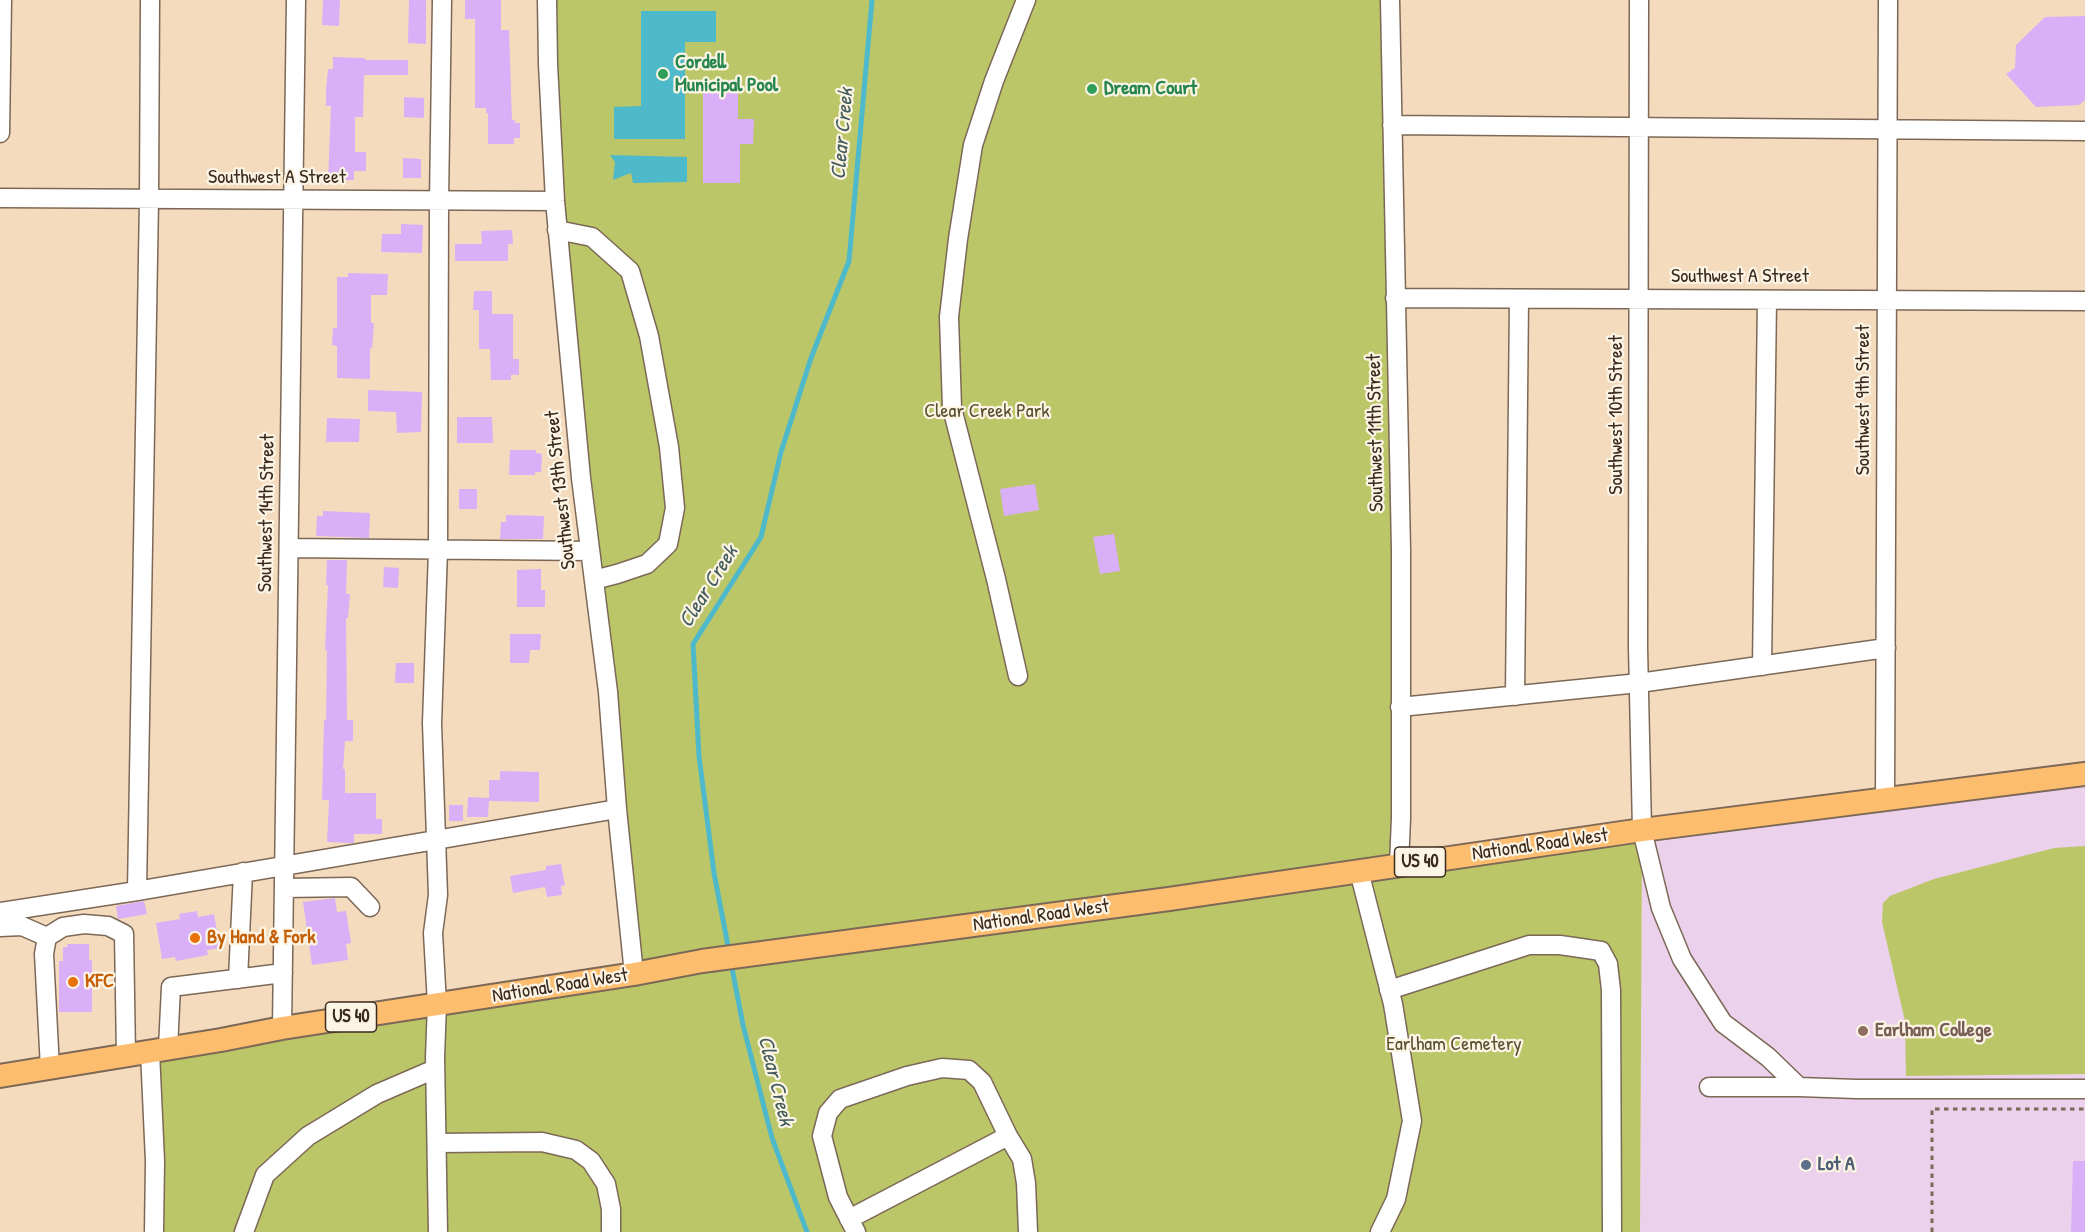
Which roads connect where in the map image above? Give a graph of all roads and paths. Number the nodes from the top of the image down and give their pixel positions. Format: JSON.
{"nodes":[{"id":1,"x":2,"y":0,"type":"edge"},
{"id":2,"x":150,"y":0,"type":"edge"},
{"id":3,"x":296,"y":0,"type":"edge"},
{"id":4,"x":442,"y":0,"type":"edge"},
{"id":5,"x":547,"y":0,"type":"edge"},
{"id":6,"x":1026,"y":0,"type":"edge"},
{"id":7,"x":1390,"y":0,"type":"edge"},
{"id":8,"x":1639,"y":0,"type":"edge"},
{"id":9,"x":1888,"y":0,"type":"edge"},
{"id":10,"x":1392,"y":125,"type":"junction"},
{"id":11,"x":1639,"y":127,"type":"junction"},
{"id":12,"x":1887,"y":129,"type":"junction"},
{"id":13,"x":2085,"y":131,"type":"edge"},
{"id":14,"x":0,"y":133,"type":"edge"},
{"id":15,"x":0,"y":198,"type":"edge"},
{"id":16,"x":149,"y":200,"type":"junction"},
{"id":17,"x":293,"y":201,"type":"junction"},
{"id":18,"x":439,"y":201,"type":"junction"},
{"id":19,"x":555,"y":201,"type":"junction"},
{"id":20,"x":557,"y":230,"type":"junction"},
{"id":21,"x":1395,"y":298,"type":"junction"},
{"id":22,"x":1519,"y":299,"type":"junction"},
{"id":23,"x":1640,"y":299,"type":"junction"},
{"id":24,"x":1767,"y":300,"type":"junction"},
{"id":25,"x":1886,"y":300,"type":"junction"},
{"id":26,"x":2085,"y":301,"type":"edge"},
{"id":27,"x":289,"y":548,"type":"junction"},
{"id":28,"x":438,"y":550,"type":"junction"},
{"id":29,"x":590,"y":551,"type":"junction"},
{"id":30,"x":594,"y":579,"type":"junction"},
{"id":31,"x":1886,"y":648,"type":"junction"},
{"id":32,"x":1762,"y":666,"type":"junction"},
{"id":33,"x":1018,"y":676,"type":"dead end"},
{"id":34,"x":1639,"y":683,"type":"junction"},
{"id":35,"x":1515,"y":696,"type":"junction"},
{"id":36,"x":1400,"y":707,"type":"junction"},
{"id":37,"x":2085,"y":774,"type":"edge"},
{"id":38,"x":1886,"y":800,"type":"junction"},
{"id":39,"x":617,"y":809,"type":"junction"},
{"id":40,"x":1642,"y":830,"type":"junction"},
{"id":41,"x":436,"y":839,"type":"junction"},
{"id":42,"x":285,"y":865,"type":"junction"},
{"id":43,"x":1400,"y":865,"type":"junction"},
{"id":44,"x":1359,"y":871,"type":"junction"},
{"id":45,"x":243,"y":872,"type":"junction"},
{"id":46,"x":284,"y":888,"type":"junction"},
{"id":47,"x":137,"y":891,"type":"junction"},
{"id":48,"x":370,"y":907,"type":"dead end"},
{"id":49,"x":0,"y":912,"type":"edge"},
{"id":50,"x":0,"y":927,"type":"edge"},
{"id":51,"x":47,"y":937,"type":"junction"},
{"id":52,"x":283,"y":973,"type":"junction"},
{"id":53,"x":634,"y":974,"type":"junction"},
{"id":54,"x":238,"y":979,"type":"junction"},
{"id":55,"x":1389,"y":990,"type":"junction"},
{"id":56,"x":437,"y":1004,"type":"junction"},
{"id":57,"x":282,"y":1028,"type":"junction"},
{"id":58,"x":159,"y":1050,"type":"junction"},
{"id":59,"x":126,"y":1055,"type":"junction"},
{"id":60,"x":50,"y":1068,"type":"junction"},
{"id":61,"x":435,"y":1069,"type":"junction"},
{"id":62,"x":0,"y":1076,"type":"edge"},
{"id":63,"x":1709,"y":1087,"type":"dead end"},
{"id":64,"x":1799,"y":1087,"type":"junction"},
{"id":65,"x":2085,"y":1089,"type":"edge"},
{"id":66,"x":2085,"y":1109,"type":"edge"},
{"id":67,"x":1008,"y":1136,"type":"junction"},
{"id":68,"x":437,"y":1143,"type":"junction"},
{"id":69,"x":853,"y":1225,"type":"edge"},
{"id":70,"x":154,"y":1232,"type":"edge"},
{"id":71,"x":244,"y":1232,"type":"edge"},
{"id":72,"x":438,"y":1232,"type":"edge"},
{"id":73,"x":611,"y":1232,"type":"edge"},
{"id":74,"x":1028,"y":1232,"type":"edge"},
{"id":75,"x":1380,"y":1232,"type":"edge"},
{"id":76,"x":1612,"y":1232,"type":"edge"},
{"id":77,"x":1932,"y":1232,"type":"edge"}],
"edges":[{"from":1,"to":14,"type":"street"},
{"from":2,"to":16,"type":"street"},
{"from":3,"to":17,"type":"street","name":"Southwest 14th Street"},
{"from":4,"to":18,"type":"street"},
{"from":5,"to":19,"type":"street","name":"Southwest 13th Street"},
{"from":6,"to":33,"type":"street"},
{"from":7,"to":10,"type":"street","name":"Southwest 11th Street"},
{"from":8,"to":11,"type":"street","name":"Southwest 10th Street"},
{"from":9,"to":12,"type":"street","name":"Southwest 9th Street"},
{"from":10,"to":11,"type":"street"},
{"from":10,"to":21,"type":"street","name":"Southwest 11th Street"},
{"from":11,"to":12,"type":"street"},
{"from":11,"to":23,"type":"street","name":"Southwest 10th Street"},
{"from":12,"to":13,"type":"street"},
{"from":12,"to":25,"type":"street","name":"Southwest 9th Street"},
{"from":15,"to":16,"type":"street","name":"Southwest A Street"},
{"from":16,"to":17,"type":"street","name":"Southwest A Street"},
{"from":16,"to":47,"type":"street"},
{"from":17,"to":18,"type":"street","name":"Southwest A Street"},
{"from":17,"to":27,"type":"street","name":"Southwest 14th Street"},
{"from":18,"to":19,"type":"street","name":"Southwest A Street"},
{"from":18,"to":28,"type":"street"},
{"from":19,"to":20,"type":"street","name":"Southwest 13th Street"},
{"from":20,"to":29,"type":"street","name":"Southwest 13th Street"},
{"from":20,"to":30,"type":"street"},
{"from":21,"to":22,"type":"street","name":"Southwest A Street"},
{"from":21,"to":36,"type":"street","name":"Southwest 11th Street"},
{"from":22,"to":23,"type":"street","name":"Southwest A Street"},
{"from":22,"to":35,"type":"street"},
{"from":23,"to":24,"type":"street","name":"Southwest A Street"},
{"from":23,"to":34,"type":"street","name":"Southwest 10th Street"},
{"from":24,"to":25,"type":"street","name":"Southwest A Street"},
{"from":24,"to":32,"type":"street"},
{"from":25,"to":26,"type":"street","name":"Southwest A Street"},
{"from":25,"to":31,"type":"street","name":"Southwest 9th Street"},
{"from":27,"to":28,"type":"street"},
{"from":27,"to":42,"type":"street","name":"Southwest 14th Street"},
{"from":28,"to":29,"type":"street"},
{"from":28,"to":41,"type":"street"},
{"from":29,"to":30,"type":"street","name":"Southwest 13th Street"},
{"from":30,"to":39,"type":"street","name":"Southwest 13th Street"},
{"from":31,"to":32,"type":"street"},
{"from":31,"to":38,"type":"street","name":"Southwest 9th Street"},
{"from":32,"to":34,"type":"street"},
{"from":34,"to":35,"type":"street"},
{"from":34,"to":40,"type":"street","name":"Southwest 10th Street"},
{"from":35,"to":36,"type":"street"},
{"from":36,"to":43,"type":"street","name":"Southwest 11th Street"},
{"from":37,"to":38,"type":"main road","name":"National Road West","number":"US 40"},
{"from":38,"to":40,"type":"main road","name":"National Road West","number":"US 40"},
{"from":39,"to":41,"type":"street"},
{"from":39,"to":53,"type":"street","name":"Southwest 13th Street"},
{"from":40,"to":43,"type":"main road","name":"National Road West","number":"US 40"},
{"from":40,"to":64,"type":"street","name":"Southwest 10th Street"},
{"from":41,"to":42,"type":"street"},
{"from":41,"to":56,"type":"street"},
{"from":42,"to":45,"type":"street"},
{"from":42,"to":46,"type":"street","name":"Southwest 14th Street"},
{"from":43,"to":44,"type":"main road","name":"National Road West","number":"US 40"},
{"from":44,"to":53,"type":"main road","name":"National Road West","number":"US 40"},
{"from":44,"to":55,"type":"street"},
{"from":45,"to":47,"type":"street"},
{"from":45,"to":54,"type":"street"},
{"from":46,"to":48,"type":"street"},
{"from":46,"to":52,"type":"street","name":"Southwest 14th Street"},
{"from":47,"to":49,"type":"street"},
{"from":50,"to":51,"type":"street"},
{"from":51,"to":59,"type":"street"},
{"from":51,"to":60,"type":"street"},
{"from":52,"to":54,"type":"street"},
{"from":52,"to":57,"type":"street","name":"Southwest 14th Street"},
{"from":53,"to":56,"type":"main road","name":"National Road West","number":"US 40"},
{"from":54,"to":58,"type":"street"},
{"from":55,"to":75,"type":"street"},
{"from":55,"to":76,"type":"street"},
{"from":56,"to":57,"type":"main road","name":"National Road West","number":"US 40"},
{"from":56,"to":61,"type":"street"},
{"from":57,"to":58,"type":"main road","name":"National Road West","number":"US 40"},
{"from":58,"to":59,"type":"main road","name":"National Road West","number":"US 40"},
{"from":58,"to":70,"type":"street"},
{"from":59,"to":60,"type":"main road","name":"National Road West","number":"US 40"},
{"from":60,"to":62,"type":"main road","name":"National Road West","number":"US 40"},
{"from":61,"to":68,"type":"street"},
{"from":61,"to":71,"type":"street"},
{"from":63,"to":64,"type":"street"},
{"from":64,"to":65,"type":"street"},
{"from":66,"to":77,"type":"path"},
{"from":67,"to":69,"type":"street"},
{"from":67,"to":69,"type":"street"},
{"from":67,"to":74,"type":"street"},
{"from":68,"to":72,"type":"street"},
{"from":68,"to":73,"type":"street"}]}
